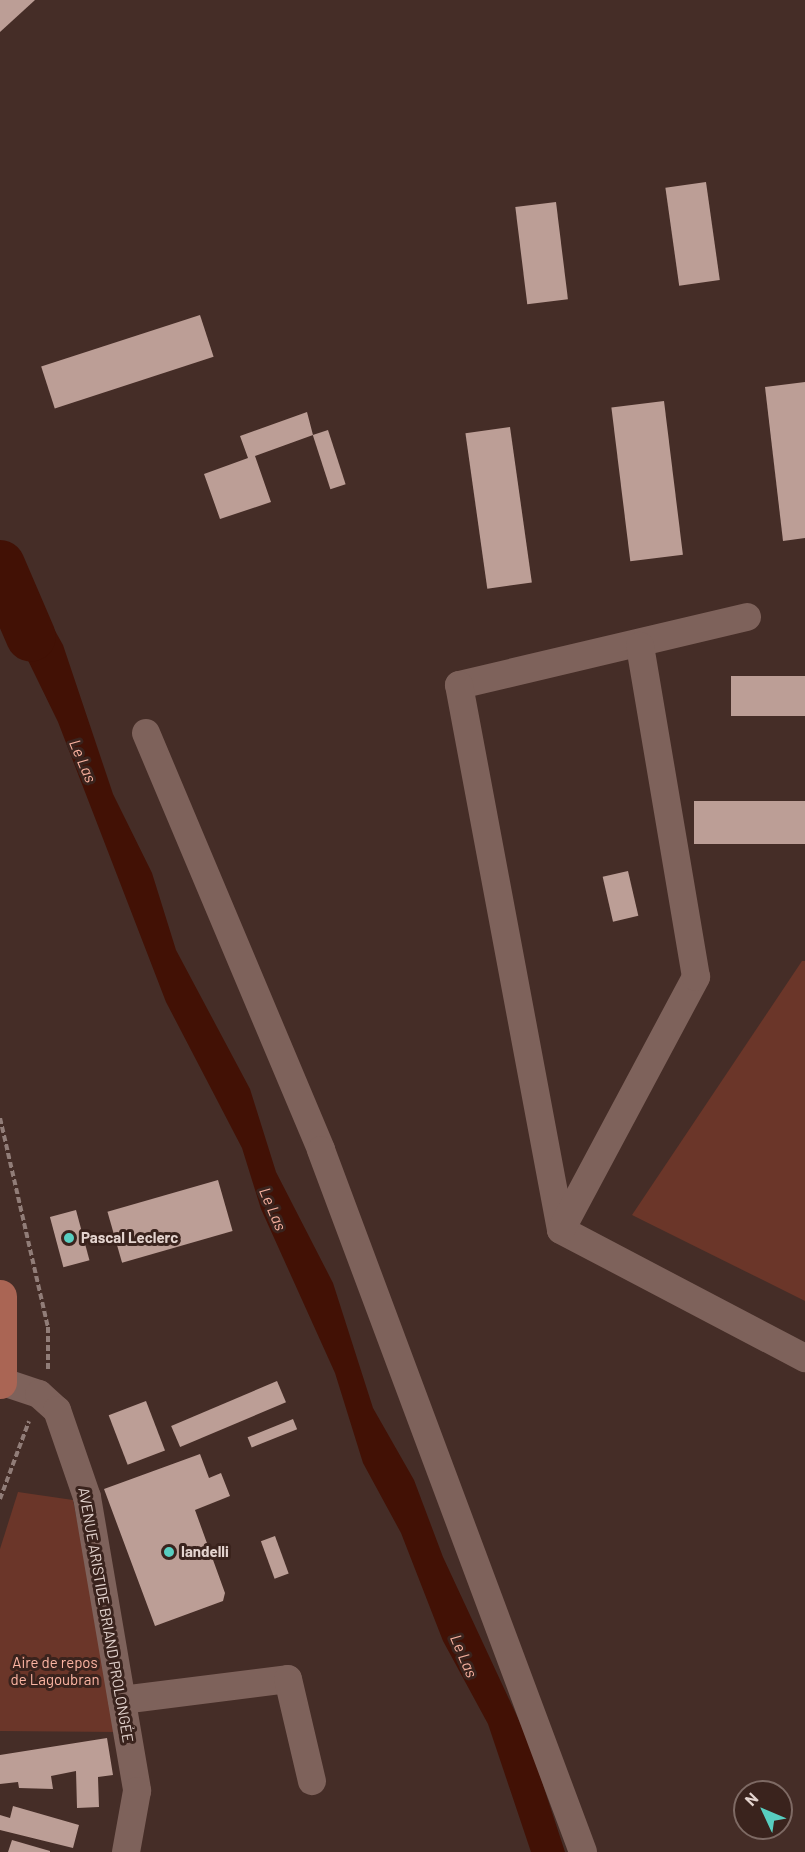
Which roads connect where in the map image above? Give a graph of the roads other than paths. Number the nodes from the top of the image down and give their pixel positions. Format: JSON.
{"nodes":[{"id":1,"x":747,"y":617,"type":"dead end"},
{"id":2,"x":639,"y":646,"type":"junction"},
{"id":3,"x":146,"y":733,"type":"dead end"},
{"id":4,"x":561,"y":1230,"type":"junction"},
{"id":5,"x":0,"y":1301,"type":"edge"},
{"id":6,"x":805,"y":1358,"type":"edge"},
{"id":7,"x":0,"y":1381,"type":"edge"},
{"id":8,"x":122,"y":1700,"type":"junction"},
{"id":9,"x":312,"y":1781,"type":"dead end"},
{"id":10,"x":126,"y":1852,"type":"edge"},
{"id":11,"x":583,"y":1852,"type":"edge"}],
"edges":[{"from":1,"to":2,"type":"street"},
{"from":2,"to":4,"type":"street"},
{"from":2,"to":4,"type":"street"},
{"from":3,"to":11,"type":"street"},
{"from":4,"to":6,"type":"street"},
{"from":5,"to":7,"type":"main road"},
{"from":7,"to":8,"type":"street","name":"AVENUE ARISTIDE BRIAND PROLONGÉE"},
{"from":8,"to":9,"type":"street"},
{"from":8,"to":10,"type":"street","name":"AVENUE ARISTIDE BRIAND PROLONGÉE"}]}
